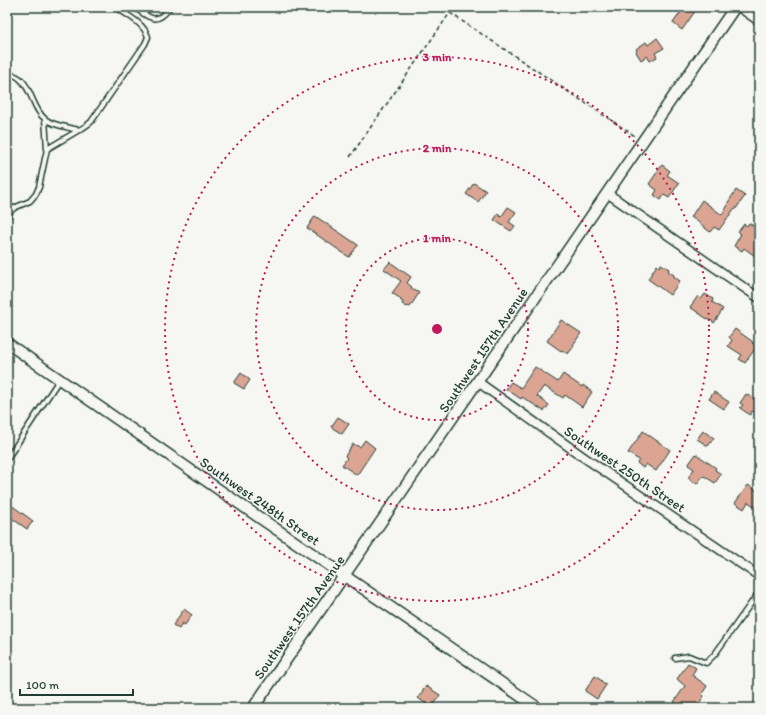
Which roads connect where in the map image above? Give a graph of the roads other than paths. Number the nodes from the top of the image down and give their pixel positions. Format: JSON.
{"nodes":[{"id":1,"x":115,"y":7,"type":"edge"},
{"id":2,"x":124,"y":7,"type":"edge"},
{"id":3,"x":134,"y":7,"type":"edge"},
{"id":4,"x":170,"y":7,"type":"edge"},
{"id":5,"x":735,"y":7,"type":"edge"},
{"id":6,"x":739,"y":7,"type":"edge"},
{"id":7,"x":122,"y":11,"type":"junction"},
{"id":8,"x":759,"y":21,"type":"edge"},
{"id":9,"x":7,"y":74,"type":"edge"},
{"id":10,"x":45,"y":119,"type":"junction"},
{"id":11,"x":79,"y":130,"type":"junction"},
{"id":12,"x":47,"y":149,"type":"junction"},
{"id":13,"x":607,"y":193,"type":"junction"},
{"id":14,"x":7,"y":219,"type":"edge"},
{"id":15,"x":759,"y":298,"type":"edge"},
{"id":16,"x":7,"y":343,"type":"edge"},
{"id":17,"x":60,"y":379,"type":"junction"},
{"id":18,"x":478,"y":382,"type":"junction"},
{"id":19,"x":7,"y":460,"type":"edge"},
{"id":20,"x":344,"y":576,"type":"junction"},
{"id":21,"x":759,"y":576,"type":"edge"},
{"id":22,"x":759,"y":592,"type":"edge"},
{"id":23,"x":675,"y":658,"type":"dead end"},
{"id":24,"x":253,"y":708,"type":"edge"},
{"id":25,"x":538,"y":708,"type":"edge"}],
"edges":[{"from":1,"to":7,"type":"lane"},
{"from":2,"to":7,"type":"lane"},
{"from":3,"to":4,"type":"lane"},
{"from":5,"to":13,"type":"street","name":"Southwest 157th Avenue"},
{"from":6,"to":8,"type":"street"},
{"from":7,"to":11,"type":"lane"},
{"from":9,"to":10,"type":"lane"},
{"from":10,"to":11,"type":"lane"},
{"from":10,"to":12,"type":"lane"},
{"from":11,"to":12,"type":"lane"},
{"from":12,"to":14,"type":"lane"},
{"from":13,"to":15,"type":"street"},
{"from":13,"to":18,"type":"street","name":"Southwest 157th Avenue"},
{"from":16,"to":17,"type":"street","name":"Southwest 248th Street"},
{"from":17,"to":19,"type":"lane"},
{"from":17,"to":20,"type":"street","name":"Southwest 248th Street"},
{"from":18,"to":20,"type":"street","name":"Southwest 157th Avenue"},
{"from":18,"to":21,"type":"street","name":"Southwest 250th Street"},
{"from":20,"to":24,"type":"street","name":"Southwest 157th Avenue"},
{"from":20,"to":25,"type":"street","name":"Southwest 248th Street"},
{"from":22,"to":23,"type":"lane"}]}
